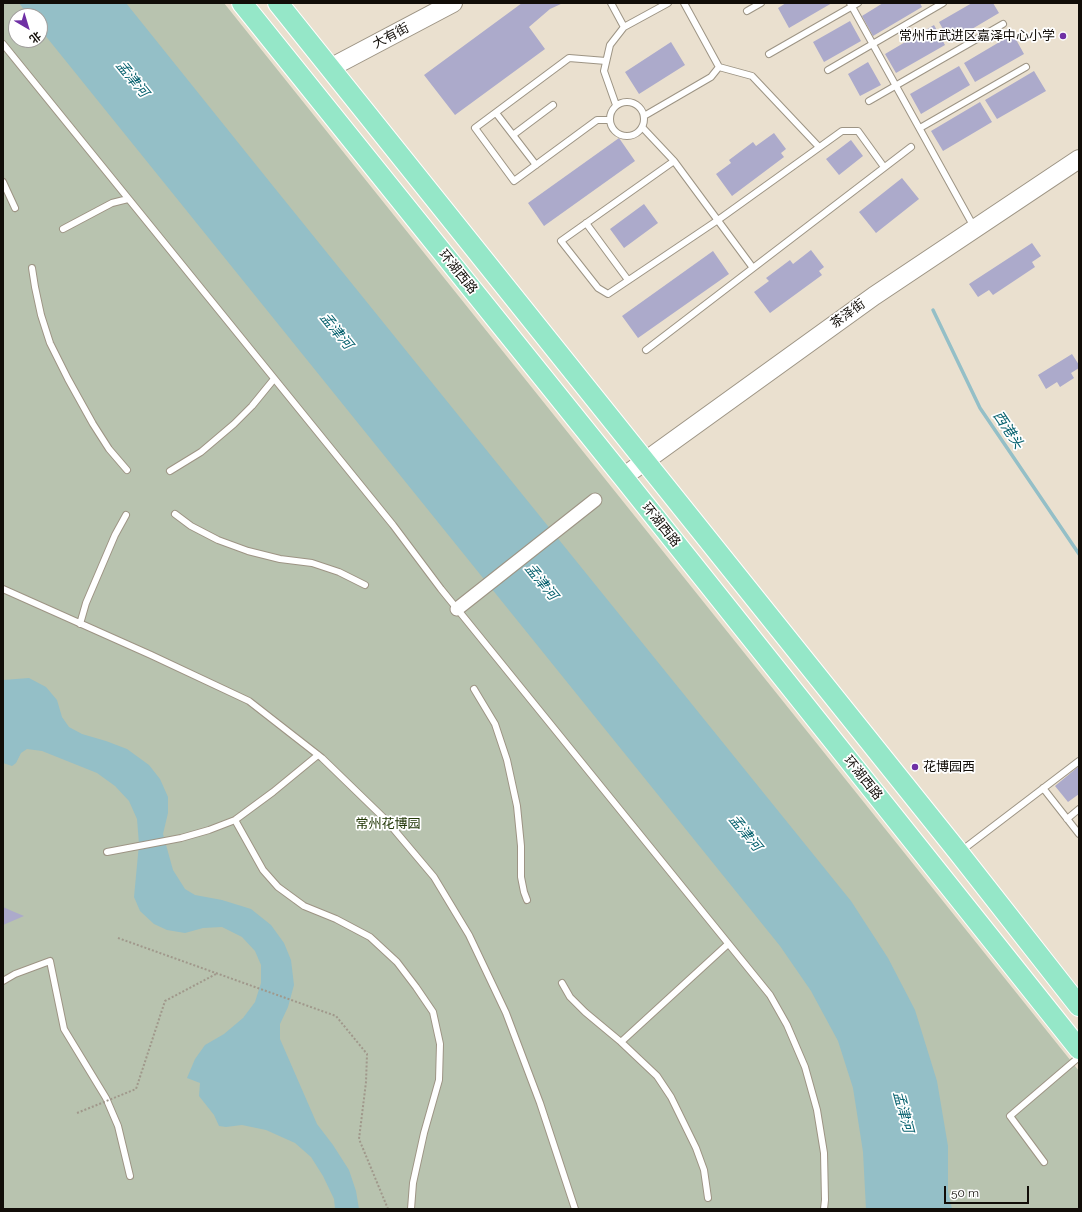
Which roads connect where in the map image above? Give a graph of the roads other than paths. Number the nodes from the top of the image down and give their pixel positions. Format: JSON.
{"nodes":[{"id":1,"x":242,"y":3,"type":"edge"},
{"id":2,"x":278,"y":3,"type":"edge"},
{"id":3,"x":453,"y":3,"type":"edge"},
{"id":4,"x":611,"y":3,"type":"edge"},
{"id":5,"x":668,"y":3,"type":"edge"},
{"id":6,"x":684,"y":3,"type":"edge"},
{"id":7,"x":761,"y":3,"type":"edge"},
{"id":8,"x":943,"y":3,"type":"edge"},
{"id":9,"x":853,"y":4,"type":"edge"},
{"id":10,"x":747,"y":11,"type":"dead end"},
{"id":11,"x":1003,"y":24,"type":"dead end"},
{"id":12,"x":624,"y":27,"type":"junction"},
{"id":13,"x":3,"y":44,"type":"edge"},
{"id":14,"x":873,"y":44,"type":"junction"},
{"id":15,"x":769,"y":54,"type":"dead end"},
{"id":16,"x":606,"y":61,"type":"junction"},
{"id":17,"x":719,"y":67,"type":"junction"},
{"id":18,"x":1026,"y":67,"type":"dead end"},
{"id":19,"x":330,"y":68,"type":"junction"},
{"id":20,"x":828,"y":70,"type":"dead end"},
{"id":21,"x":896,"y":85,"type":"junction"},
{"id":22,"x":869,"y":101,"type":"dead end"},
{"id":23,"x":553,"y":105,"type":"dead end"},
{"id":24,"x":616,"y":105,"type":"junction"},
{"id":25,"x":496,"y":112,"type":"junction"},
{"id":26,"x":644,"y":116,"type":"junction"},
{"id":27,"x":610,"y":120,"type":"junction"},
{"id":28,"x":642,"y":127,"type":"junction"},
{"id":29,"x":920,"y":128,"type":"junction"},
{"id":30,"x":513,"y":135,"type":"junction"},
{"id":31,"x":819,"y":147,"type":"junction"},
{"id":32,"x":911,"y":147,"type":"dead end"},
{"id":33,"x":1079,"y":159,"type":"edge"},
{"id":34,"x":674,"y":161,"type":"junction"},
{"id":35,"x":536,"y":165,"type":"junction"},
{"id":36,"x":884,"y":168,"type":"junction"},
{"id":37,"x":3,"y":182,"type":"edge"},
{"id":38,"x":128,"y":199,"type":"junction"},
{"id":39,"x":15,"y":208,"type":"dead end"},
{"id":40,"x":718,"y":220,"type":"junction"},
{"id":41,"x":586,"y":223,"type":"junction"},
{"id":42,"x":975,"y":228,"type":"junction"},
{"id":43,"x":63,"y":229,"type":"dead end"},
{"id":44,"x":32,"y":268,"type":"dead end"},
{"id":45,"x":753,"y":268,"type":"junction"},
{"id":46,"x":628,"y":280,"type":"junction"},
{"id":47,"x":646,"y":350,"type":"dead end"},
{"id":48,"x":274,"y":379,"type":"junction"},
{"id":49,"x":645,"y":461,"type":"junction"},
{"id":50,"x":127,"y":470,"type":"dead end"},
{"id":51,"x":170,"y":471,"type":"dead end"},
{"id":52,"x":623,"y":477,"type":"junction"},
{"id":53,"x":595,"y":500,"type":"dead end"},
{"id":54,"x":175,"y":514,"type":"dead end"},
{"id":55,"x":126,"y":515,"type":"dead end"},
{"id":56,"x":365,"y":585,"type":"dead end"},
{"id":57,"x":3,"y":589,"type":"edge"},
{"id":58,"x":462,"y":606,"type":"junction"},
{"id":59,"x":80,"y":624,"type":"junction"},
{"id":60,"x":474,"y":689,"type":"dead end"},
{"id":61,"x":318,"y":755,"type":"junction"},
{"id":62,"x":1079,"y":761,"type":"edge"},
{"id":63,"x":1044,"y":788,"type":"junction"},
{"id":64,"x":1079,"y":809,"type":"edge"},
{"id":65,"x":1067,"y":819,"type":"junction"},
{"id":66,"x":234,"y":820,"type":"junction"},
{"id":67,"x":1079,"y":834,"type":"edge"},
{"id":68,"x":107,"y":852,"type":"dead end"},
{"id":69,"x":959,"y":853,"type":"junction"},
{"id":70,"x":527,"y":900,"type":"dead end"},
{"id":71,"x":728,"y":944,"type":"junction"},
{"id":72,"x":3,"y":982,"type":"edge"},
{"id":73,"x":562,"y":983,"type":"dead end"},
{"id":74,"x":1079,"y":1006,"type":"edge"},
{"id":75,"x":621,"y":1042,"type":"junction"},
{"id":76,"x":1079,"y":1049,"type":"edge"},
{"id":77,"x":1079,"y":1057,"type":"edge"},
{"id":78,"x":1044,"y":1162,"type":"dead end"},
{"id":79,"x":130,"y":1176,"type":"dead end"},
{"id":80,"x":708,"y":1198,"type":"dead end"},
{"id":81,"x":411,"y":1209,"type":"edge"},
{"id":82,"x":575,"y":1209,"type":"edge"},
{"id":83,"x":824,"y":1209,"type":"edge"}],
"edges":[{"from":1,"to":52,"type":"main road","name":"环湖西路"},
{"from":2,"to":19,"type":"main road"},
{"from":3,"to":19,"type":"street","name":"大有街"},
{"from":4,"to":12,"type":"lane"},
{"from":5,"to":12,"type":"lane"},
{"from":6,"to":17,"type":"lane"},
{"from":7,"to":10,"type":"lane"},
{"from":8,"to":14,"type":"lane"},
{"from":9,"to":14,"type":"lane"},
{"from":9,"to":15,"type":"lane"},
{"from":11,"to":21,"type":"lane"},
{"from":12,"to":16,"type":"lane"},
{"from":13,"to":38,"type":"lane"},
{"from":14,"to":20,"type":"lane"},
{"from":14,"to":21,"type":"lane"},
{"from":16,"to":24,"type":"lane"},
{"from":16,"to":25,"type":"lane"},
{"from":17,"to":26,"type":"lane"},
{"from":17,"to":31,"type":"lane"},
{"from":18,"to":29,"type":"lane"},
{"from":19,"to":49,"type":"main road"},
{"from":21,"to":22,"type":"lane"},
{"from":21,"to":29,"type":"lane"},
{"from":23,"to":30,"type":"lane"},
{"from":24,"to":26,"type":"lane"},
{"from":24,"to":27,"type":"lane"},
{"from":25,"to":30,"type":"lane"},
{"from":25,"to":35,"type":"lane"},
{"from":26,"to":28,"type":"lane"},
{"from":27,"to":28,"type":"lane"},
{"from":27,"to":35,"type":"lane"},
{"from":28,"to":34,"type":"lane"},
{"from":29,"to":42,"type":"lane"},
{"from":30,"to":35,"type":"lane"},
{"from":31,"to":36,"type":"lane"},
{"from":31,"to":40,"type":"lane"},
{"from":32,"to":36,"type":"lane"},
{"from":33,"to":42,"type":"street","name":"茶泽街"},
{"from":34,"to":40,"type":"lane"},
{"from":34,"to":41,"type":"lane"},
{"from":36,"to":45,"type":"lane"},
{"from":37,"to":39,"type":"lane"},
{"from":38,"to":43,"type":"lane"},
{"from":38,"to":48,"type":"lane"},
{"from":40,"to":45,"type":"lane"},
{"from":40,"to":46,"type":"lane"},
{"from":41,"to":46,"type":"lane"},
{"from":41,"to":46,"type":"lane"},
{"from":42,"to":49,"type":"street","name":"茶泽街"},
{"from":44,"to":50,"type":"lane"},
{"from":45,"to":47,"type":"lane"},
{"from":48,"to":51,"type":"lane"},
{"from":48,"to":58,"type":"lane"},
{"from":49,"to":52,"type":"street","name":"茶泽街"},
{"from":49,"to":69,"type":"main road"},
{"from":52,"to":76,"type":"main road","name":"环湖西路"},
{"from":53,"to":58,"type":"street"},
{"from":54,"to":56,"type":"lane"},
{"from":55,"to":59,"type":"lane"},
{"from":57,"to":59,"type":"lane"},
{"from":58,"to":71,"type":"lane"},
{"from":59,"to":61,"type":"lane"},
{"from":60,"to":70,"type":"lane"},
{"from":61,"to":66,"type":"lane"},
{"from":61,"to":82,"type":"lane"},
{"from":62,"to":63,"type":"lane"},
{"from":63,"to":65,"type":"lane"},
{"from":63,"to":69,"type":"lane"},
{"from":64,"to":65,"type":"lane"},
{"from":65,"to":67,"type":"lane"},
{"from":66,"to":68,"type":"lane"},
{"from":66,"to":81,"type":"lane"},
{"from":69,"to":74,"type":"main road"},
{"from":71,"to":75,"type":"lane"},
{"from":71,"to":83,"type":"lane"},
{"from":72,"to":79,"type":"lane"},
{"from":73,"to":75,"type":"lane"},
{"from":75,"to":80,"type":"lane"},
{"from":77,"to":78,"type":"lane"}]}
